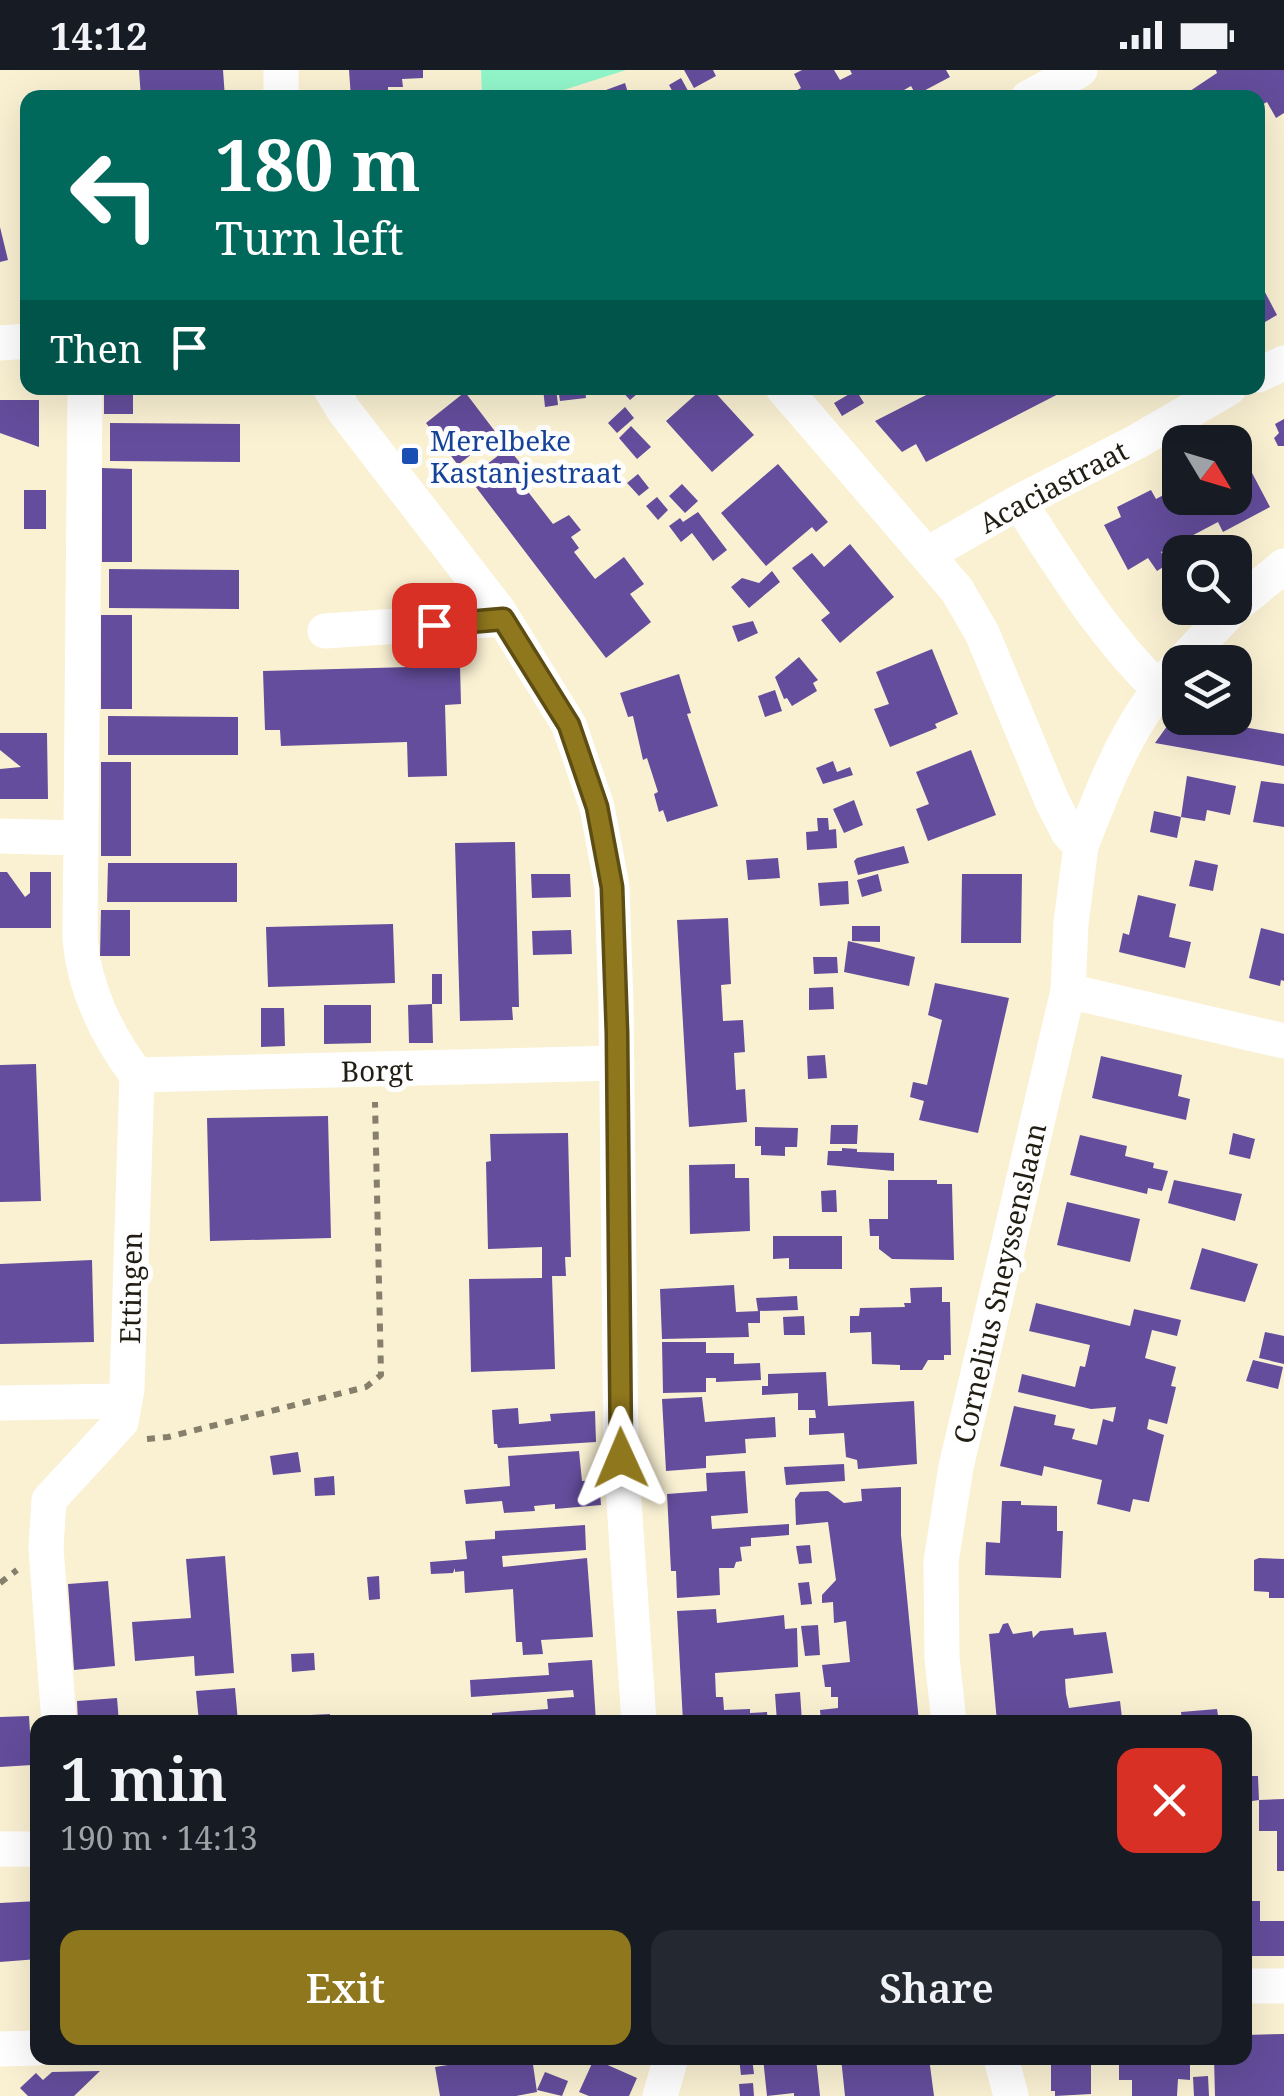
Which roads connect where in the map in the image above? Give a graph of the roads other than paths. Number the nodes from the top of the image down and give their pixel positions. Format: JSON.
{"nodes":[{"id":1,"x":1080,"y":70,"type":"edge"},
{"id":2,"x":1041,"y":90,"type":"edge"},
{"id":3,"x":85,"y":395,"type":"edge"},
{"id":4,"x":334,"y":395,"type":"edge"},
{"id":5,"x":789,"y":395,"type":"edge"},
{"id":6,"x":1217,"y":395,"type":"edge"},
{"id":7,"x":1019,"y":502,"type":"junction"},
{"id":8,"x":928,"y":554,"type":"junction"},
{"id":9,"x":1284,"y":566,"type":"edge"},
{"id":10,"x":1252,"y":592,"type":"edge"},
{"id":11,"x":503,"y":619,"type":"junction"},
{"id":12,"x":1217,"y":625,"type":"edge"},
{"id":13,"x":326,"y":632,"type":"dead end"},
{"id":14,"x":1198,"y":645,"type":"edge"},
{"id":15,"x":1162,"y":669,"type":"edge"},
{"id":16,"x":1162,"y":688,"type":"edge"},
{"id":17,"x":0,"y":836,"type":"edge"},
{"id":18,"x":80,"y":838,"type":"junction"},
{"id":19,"x":1080,"y":846,"type":"junction"},
{"id":20,"x":1068,"y":991,"type":"junction"},
{"id":21,"x":1284,"y":1041,"type":"edge"},
{"id":22,"x":617,"y":1063,"type":"junction"},
{"id":23,"x":137,"y":1074,"type":"junction"},
{"id":24,"x":125,"y":1402,"type":"junction"},
{"id":25,"x":0,"y":1404,"type":"edge"},
{"id":26,"x":58,"y":1715,"type":"edge"},
{"id":27,"x":639,"y":1715,"type":"edge"},
{"id":28,"x":947,"y":1715,"type":"edge"},
{"id":29,"x":0,"y":1848,"type":"edge"},
{"id":30,"x":30,"y":1849,"type":"edge"},
{"id":31,"x":1252,"y":1986,"type":"edge"},
{"id":32,"x":1284,"y":1986,"type":"edge"},
{"id":33,"x":30,"y":2048,"type":"edge"},
{"id":34,"x":0,"y":2049,"type":"edge"},
{"id":35,"x":668,"y":2065,"type":"edge"},
{"id":36,"x":1004,"y":2065,"type":"edge"},
{"id":37,"x":660,"y":2096,"type":"edge"},
{"id":38,"x":1011,"y":2096,"type":"edge"}],
"edges":[{"from":1,"to":2,"type":"street"},
{"from":3,"to":18,"type":"street"},
{"from":4,"to":11,"type":"street"},
{"from":5,"to":8,"type":"street"},
{"from":6,"to":7,"type":"street","name":"Acaciastraat"},
{"from":7,"to":8,"type":"street","name":"Acaciastraat"},
{"from":7,"to":15,"type":"street"},
{"from":8,"to":19,"type":"street"},
{"from":9,"to":10,"type":"street","name":"Cornelius Sneyssenslaan"},
{"from":11,"to":13,"type":"street"},
{"from":11,"to":22,"type":"street"},
{"from":12,"to":14,"type":"street","name":"Cornelius Sneyssenslaan"},
{"from":16,"to":19,"type":"street","name":"Cornelius Sneyssenslaan"},
{"from":17,"to":18,"type":"street"},
{"from":18,"to":23,"type":"street"},
{"from":19,"to":20,"type":"street","name":"Cornelius Sneyssenslaan"},
{"from":20,"to":21,"type":"street"},
{"from":20,"to":28,"type":"street","name":"Cornelius Sneyssenslaan"},
{"from":22,"to":23,"type":"street","name":"Borgt"},
{"from":22,"to":27,"type":"street"},
{"from":23,"to":24,"type":"street","name":"Ettingen"},
{"from":24,"to":25,"type":"street"},
{"from":24,"to":26,"type":"street","name":"Ettingen"},
{"from":29,"to":30,"type":"street"},
{"from":31,"to":32,"type":"street"},
{"from":33,"to":34,"type":"street"},
{"from":35,"to":37,"type":"street"},
{"from":36,"to":38,"type":"street"}]}
